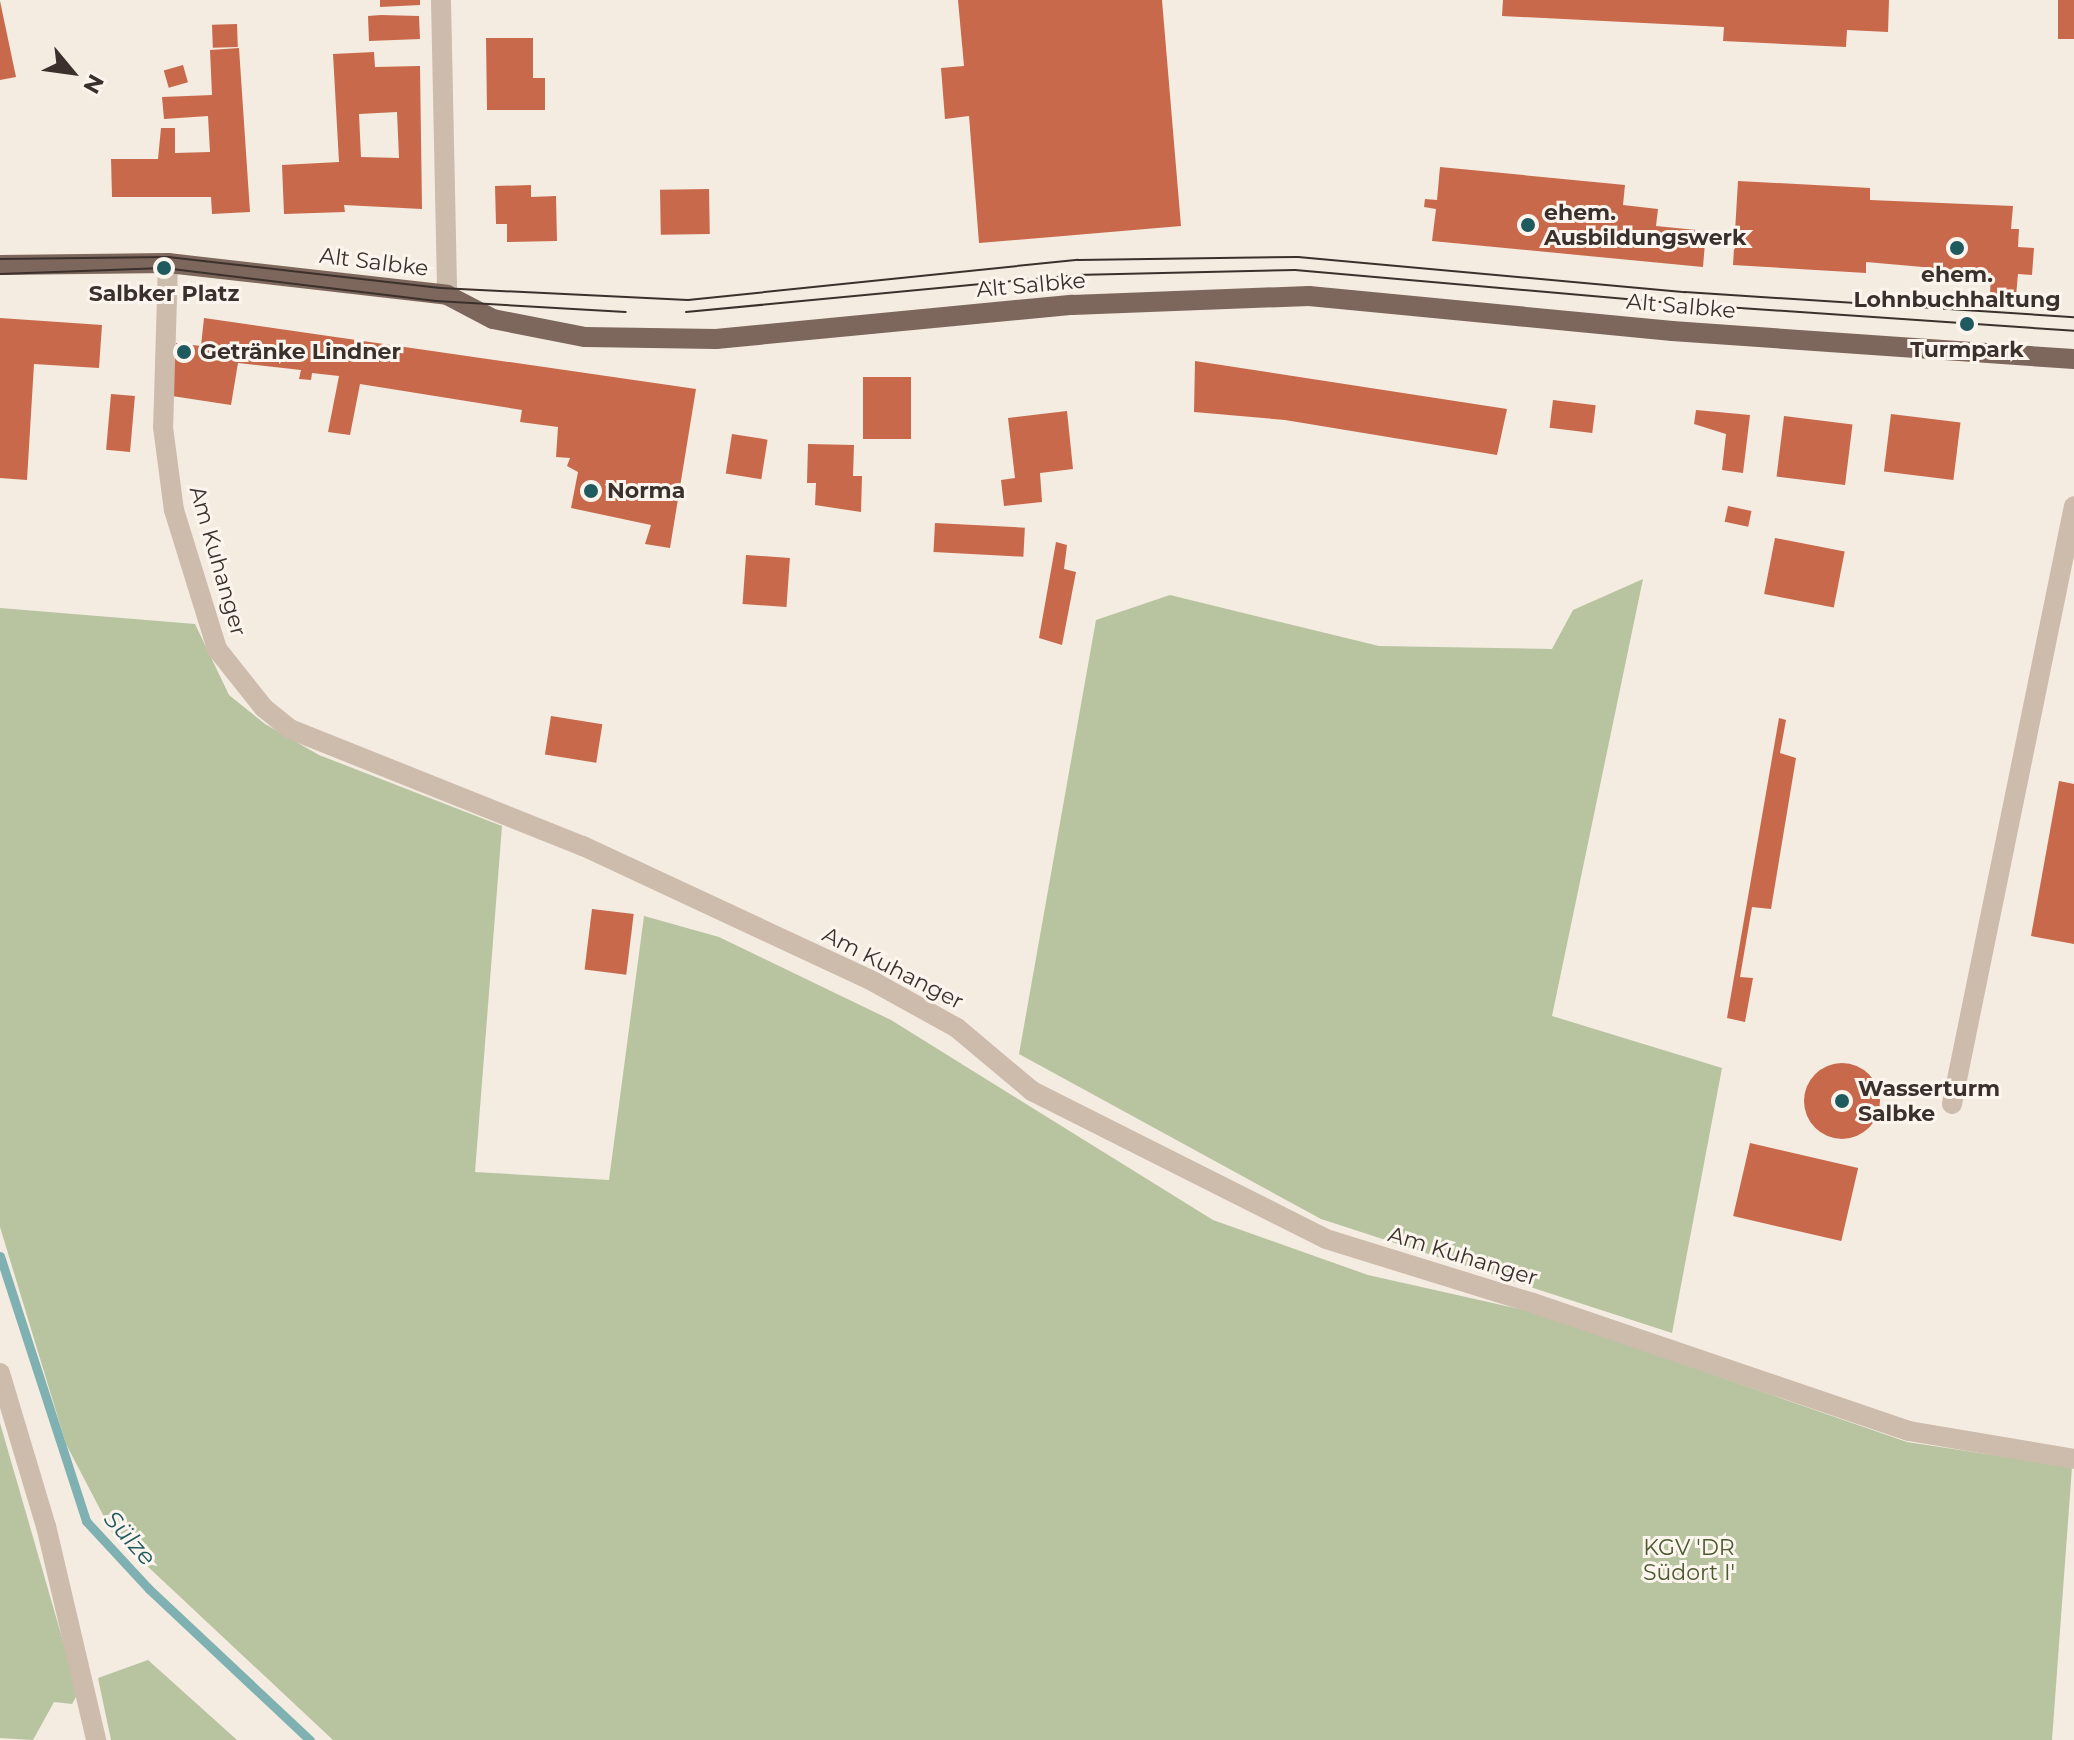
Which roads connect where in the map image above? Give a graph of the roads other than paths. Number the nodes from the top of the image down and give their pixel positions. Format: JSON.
{"nodes":[{"id":1,"x":441,"y":0,"type":"edge"},
{"id":2,"x":168,"y":263,"type":"junction"},
{"id":3,"x":0,"y":265,"type":"edge"},
{"id":4,"x":447,"y":295,"type":"junction"},
{"id":5,"x":2074,"y":359,"type":"edge"},
{"id":6,"x":2074,"y":506,"type":"edge"},
{"id":7,"x":1952,"y":1104,"type":"dead end"},
{"id":8,"x":0,"y":1373,"type":"edge"},
{"id":9,"x":2074,"y":1459,"type":"edge"},
{"id":10,"x":96,"y":1740,"type":"edge"}],
"edges":[{"from":1,"to":4,"type":"street"},
{"from":2,"to":3,"type":"main road","name":"Alt Salbke"},
{"from":2,"to":4,"type":"main road","name":"Alt Salbke"},
{"from":2,"to":9,"type":"street","name":"Am Kuhanger"},
{"from":4,"to":5,"type":"main road","name":"Alt Salbke"},
{"from":6,"to":7,"type":"street"},
{"from":8,"to":10,"type":"street"}]}
